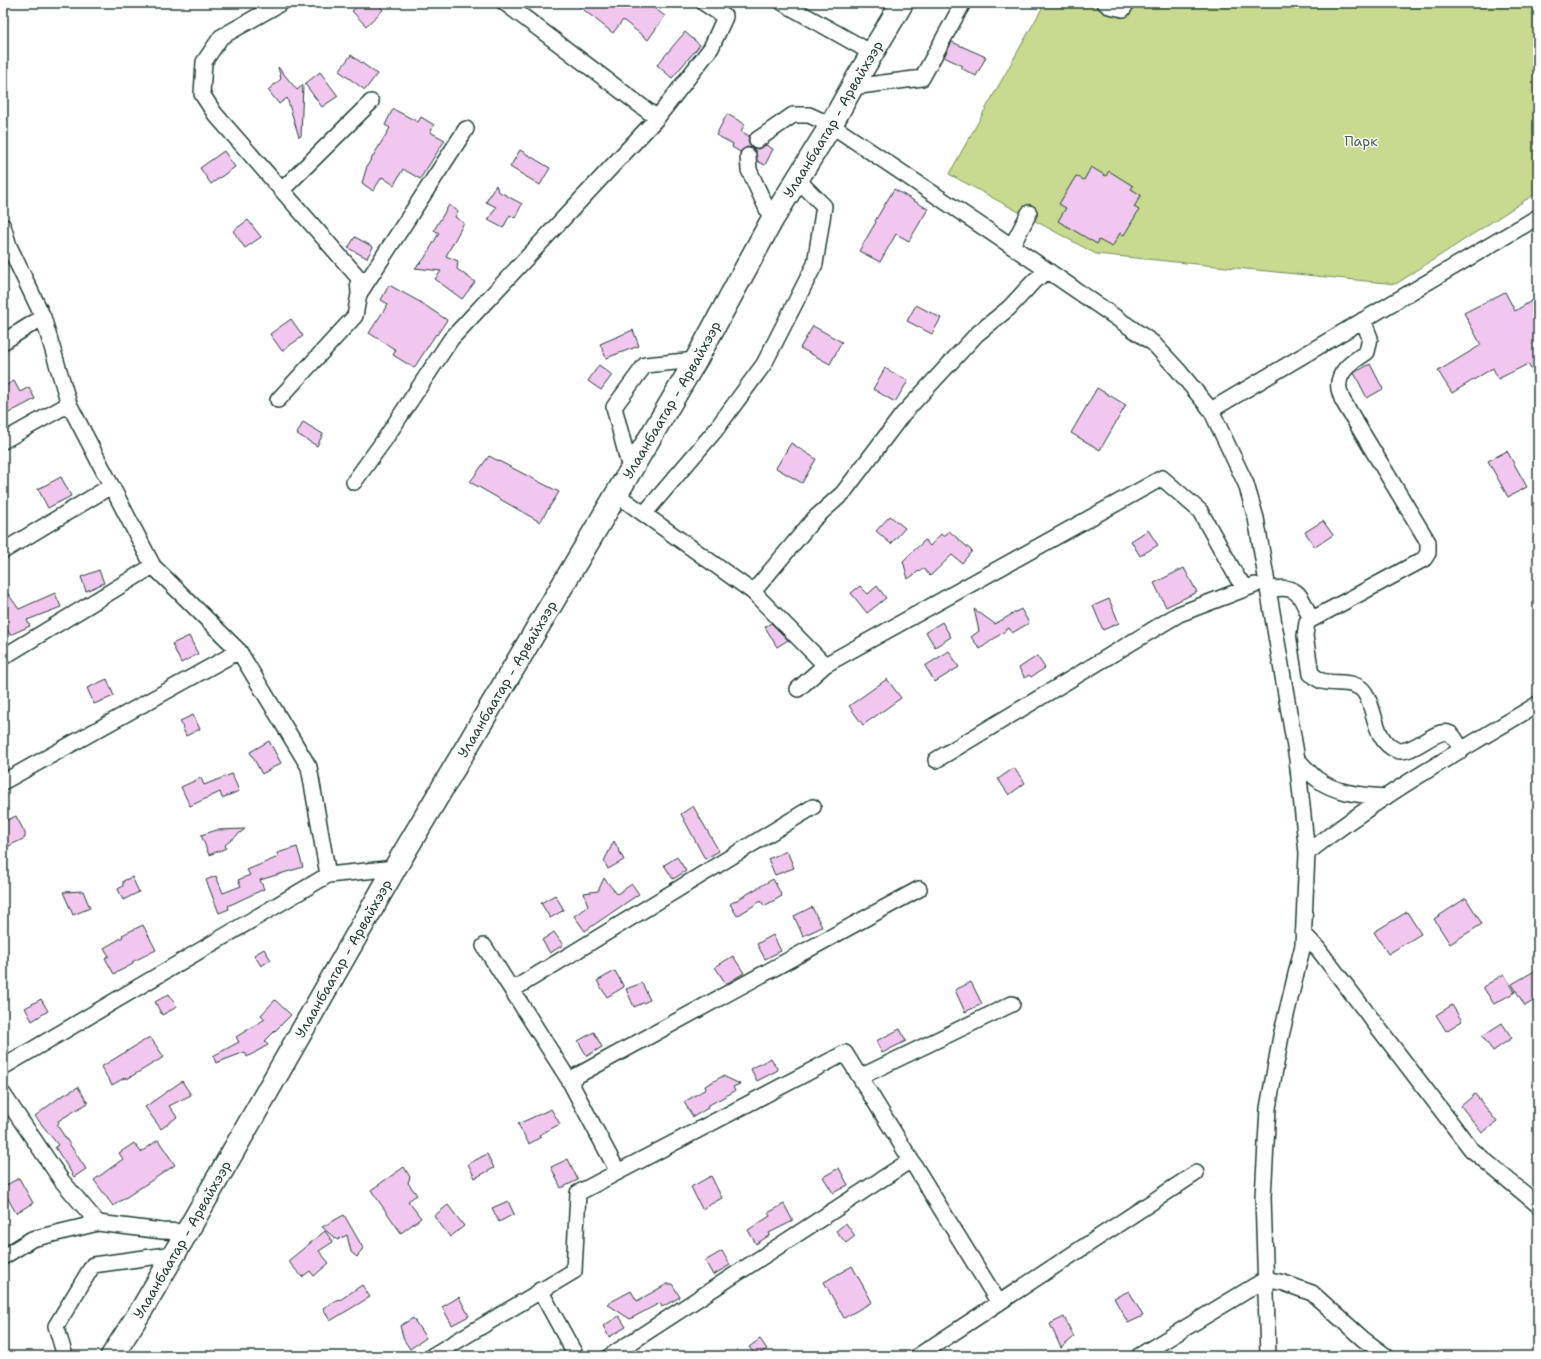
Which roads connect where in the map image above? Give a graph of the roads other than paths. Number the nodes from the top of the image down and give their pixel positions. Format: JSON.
{"nodes":[{"id":1,"x":281,"y":3,"type":"edge"},
{"id":2,"x":505,"y":3,"type":"edge"},
{"id":3,"x":704,"y":3,"type":"edge"},
{"id":4,"x":783,"y":3,"type":"edge"},
{"id":5,"x":902,"y":3,"type":"edge"},
{"id":6,"x":963,"y":3,"type":"edge"},
{"id":7,"x":1105,"y":3,"type":"edge"},
{"id":8,"x":1127,"y":3,"type":"edge"},
{"id":9,"x":872,"y":53,"type":"junction"},
{"id":10,"x":852,"y":87,"type":"junction"},
{"id":11,"x":371,"y":102,"type":"dead end"},
{"id":12,"x":657,"y":118,"type":"junction"},
{"id":13,"x":831,"y":125,"type":"junction"},
{"id":14,"x":466,"y":128,"type":"dead end"},
{"id":15,"x":757,"y":140,"type":"dead end"},
{"id":16,"x":748,"y":156,"type":"dead end"},
{"id":17,"x":797,"y":179,"type":"junction"},
{"id":18,"x":282,"y":190,"type":"junction"},
{"id":19,"x":1028,"y":213,"type":"dead end"},
{"id":20,"x":1538,"y":217,"type":"edge"},
{"id":21,"x":772,"y":220,"type":"junction"},
{"id":22,"x":3,"y":226,"type":"edge"},
{"id":23,"x":1012,"y":246,"type":"junction"},
{"id":24,"x":6,"y":248,"type":"edge"},
{"id":25,"x":1049,"y":271,"type":"junction"},
{"id":26,"x":360,"y":294,"type":"junction"},
{"id":27,"x":43,"y":318,"type":"junction"},
{"id":28,"x":1363,"y":320,"type":"junction"},
{"id":29,"x":3,"y":342,"type":"edge"},
{"id":30,"x":696,"y":360,"type":"junction"},
{"id":31,"x":278,"y":400,"type":"dead end"},
{"id":32,"x":69,"y":404,"type":"junction"},
{"id":33,"x":1211,"y":410,"type":"junction"},
{"id":34,"x":3,"y":441,"type":"edge"},
{"id":35,"x":630,"y":469,"type":"junction"},
{"id":36,"x":354,"y":482,"type":"dead end"},
{"id":37,"x":111,"y":486,"type":"junction"},
{"id":38,"x":616,"y":494,"type":"junction"},
{"id":39,"x":644,"y":514,"type":"junction"},
{"id":40,"x":3,"y":551,"type":"edge"},
{"id":41,"x":154,"y":566,"type":"junction"},
{"id":42,"x":1268,"y":585,"type":"junction"},
{"id":43,"x":1248,"y":587,"type":"junction"},
{"id":44,"x":753,"y":592,"type":"junction"},
{"id":45,"x":1312,"y":620,"type":"junction"},
{"id":46,"x":239,"y":651,"type":"junction"},
{"id":47,"x":3,"y":657,"type":"edge"},
{"id":48,"x":825,"y":665,"type":"junction"},
{"id":49,"x":798,"y":689,"type":"dead end"},
{"id":50,"x":1538,"y":704,"type":"edge"},
{"id":51,"x":1462,"y":750,"type":"junction"},
{"id":52,"x":1297,"y":759,"type":"junction"},
{"id":53,"x":936,"y":760,"type":"dead end"},
{"id":54,"x":3,"y":782,"type":"edge"},
{"id":55,"x":1386,"y":797,"type":"junction"},
{"id":56,"x":813,"y":807,"type":"dead end"},
{"id":57,"x":1307,"y":853,"type":"junction"},
{"id":58,"x":395,"y":868,"type":"junction"},
{"id":59,"x":328,"y":875,"type":"junction"},
{"id":60,"x":919,"y":888,"type":"dead end"},
{"id":61,"x":1304,"y":933,"type":"junction"},
{"id":62,"x":484,"y":946,"type":"dead end"},
{"id":63,"x":512,"y":990,"type":"junction"},
{"id":64,"x":1012,"y":1004,"type":"dead end"},
{"id":65,"x":3,"y":1067,"type":"edge"},
{"id":66,"x":860,"y":1077,"type":"junction"},
{"id":67,"x":569,"y":1080,"type":"junction"},
{"id":68,"x":3,"y":1094,"type":"edge"},
{"id":69,"x":911,"y":1160,"type":"junction"},
{"id":70,"x":618,"y":1172,"type":"junction"},
{"id":71,"x":1196,"y":1173,"type":"dead end"},
{"id":72,"x":1538,"y":1205,"type":"edge"},
{"id":73,"x":98,"y":1223,"type":"junction"},
{"id":74,"x":187,"y":1232,"type":"junction"},
{"id":75,"x":174,"y":1254,"type":"junction"},
{"id":76,"x":3,"y":1257,"type":"edge"},
{"id":77,"x":1266,"y":1279,"type":"junction"},
{"id":78,"x":540,"y":1290,"type":"junction"},
{"id":79,"x":999,"y":1303,"type":"junction"},
{"id":80,"x":65,"y":1356,"type":"edge"},
{"id":81,"x":112,"y":1356,"type":"edge"},
{"id":82,"x":432,"y":1356,"type":"edge"},
{"id":83,"x":576,"y":1356,"type":"edge"},
{"id":84,"x":610,"y":1356,"type":"edge"},
{"id":85,"x":918,"y":1356,"type":"edge"},
{"id":86,"x":1139,"y":1356,"type":"edge"},
{"id":87,"x":1268,"y":1356,"type":"edge"},
{"id":88,"x":1386,"y":1356,"type":"edge"}],
"edges":[{"from":1,"to":18,"type":"street"},
{"from":2,"to":12,"type":"street"},
{"from":3,"to":12,"type":"street"},
{"from":4,"to":9,"type":"street"},
{"from":5,"to":9,"type":"highway","name":"Улаанбаатар - Арвайхээр"},
{"from":6,"to":10,"type":"street"},
{"from":7,"to":8,"type":"street"},
{"from":9,"to":10,"type":"highway","name":"Улаанбаатар - Арвайхээр"},
{"from":10,"to":13,"type":"highway","name":"Улаанбаатар - Арвайхээр"},
{"from":11,"to":18,"type":"street"},
{"from":12,"to":36,"type":"street"},
{"from":13,"to":15,"type":"street"},
{"from":13,"to":17,"type":"highway","name":"Улаанбаатар - Арвайхээр"},
{"from":13,"to":23,"type":"street"},
{"from":14,"to":26,"type":"street"},
{"from":16,"to":21,"type":"street"},
{"from":17,"to":21,"type":"highway","name":"Улаанбаатар - Арвайхээр"},
{"from":17,"to":39,"type":"street"},
{"from":18,"to":26,"type":"street"},
{"from":19,"to":23,"type":"street"},
{"from":20,"to":28,"type":"street"},
{"from":21,"to":30,"type":"highway","name":"Улаанбаатар - Арвайхээр"},
{"from":22,"to":24,"type":"street"},
{"from":23,"to":25,"type":"street"},
{"from":24,"to":27,"type":"street"},
{"from":25,"to":33,"type":"street"},
{"from":25,"to":44,"type":"street"},
{"from":26,"to":31,"type":"street"},
{"from":27,"to":29,"type":"street"},
{"from":27,"to":32,"type":"street"},
{"from":28,"to":33,"type":"street"},
{"from":28,"to":45,"type":"street"},
{"from":30,"to":35,"type":"highway","name":"Улаанбаатар - Арвайхээр"},
{"from":30,"to":35,"type":"street"},
{"from":32,"to":34,"type":"street"},
{"from":32,"to":37,"type":"street"},
{"from":33,"to":42,"type":"street"},
{"from":35,"to":38,"type":"highway","name":"Улаанбаатар - Арвайхээр"},
{"from":37,"to":40,"type":"street"},
{"from":37,"to":41,"type":"street"},
{"from":38,"to":39,"type":"street"},
{"from":38,"to":58,"type":"highway","name":"Улаанбаатар - Арвайхээр"},
{"from":39,"to":44,"type":"street"},
{"from":41,"to":46,"type":"street"},
{"from":41,"to":47,"type":"street"},
{"from":42,"to":43,"type":"street"},
{"from":42,"to":45,"type":"street"},
{"from":42,"to":52,"type":"street"},
{"from":43,"to":48,"type":"street"},
{"from":43,"to":53,"type":"street"},
{"from":44,"to":48,"type":"street"},
{"from":45,"to":51,"type":"street"},
{"from":46,"to":54,"type":"street"},
{"from":46,"to":59,"type":"street"},
{"from":48,"to":49,"type":"street"},
{"from":50,"to":51,"type":"street"},
{"from":51,"to":55,"type":"street"},
{"from":52,"to":55,"type":"street"},
{"from":52,"to":57,"type":"street"},
{"from":55,"to":57,"type":"street"},
{"from":56,"to":63,"type":"street"},
{"from":57,"to":61,"type":"street"},
{"from":58,"to":59,"type":"street"},
{"from":58,"to":74,"type":"highway","name":"Улаанбаатар - Арвайхээр"},
{"from":59,"to":65,"type":"street"},
{"from":60,"to":67,"type":"street"},
{"from":61,"to":72,"type":"street"},
{"from":61,"to":77,"type":"street"},
{"from":62,"to":63,"type":"street"},
{"from":63,"to":67,"type":"street"},
{"from":64,"to":66,"type":"street"},
{"from":66,"to":69,"type":"street"},
{"from":66,"to":70,"type":"street"},
{"from":67,"to":70,"type":"street"},
{"from":68,"to":73,"type":"street"},
{"from":69,"to":79,"type":"street"},
{"from":69,"to":84,"type":"street"},
{"from":70,"to":78,"type":"street"},
{"from":71,"to":79,"type":"street"},
{"from":73,"to":74,"type":"street"},
{"from":73,"to":76,"type":"street"},
{"from":74,"to":75,"type":"highway","name":"Улаанбаатар - Арвайхээр"},
{"from":75,"to":80,"type":"street"},
{"from":75,"to":81,"type":"highway","name":"Улаанбаатар - Арвайхээр"},
{"from":77,"to":86,"type":"street"},
{"from":77,"to":87,"type":"street"},
{"from":77,"to":88,"type":"street"},
{"from":78,"to":82,"type":"street"},
{"from":78,"to":83,"type":"street"},
{"from":79,"to":85,"type":"street"}]}
